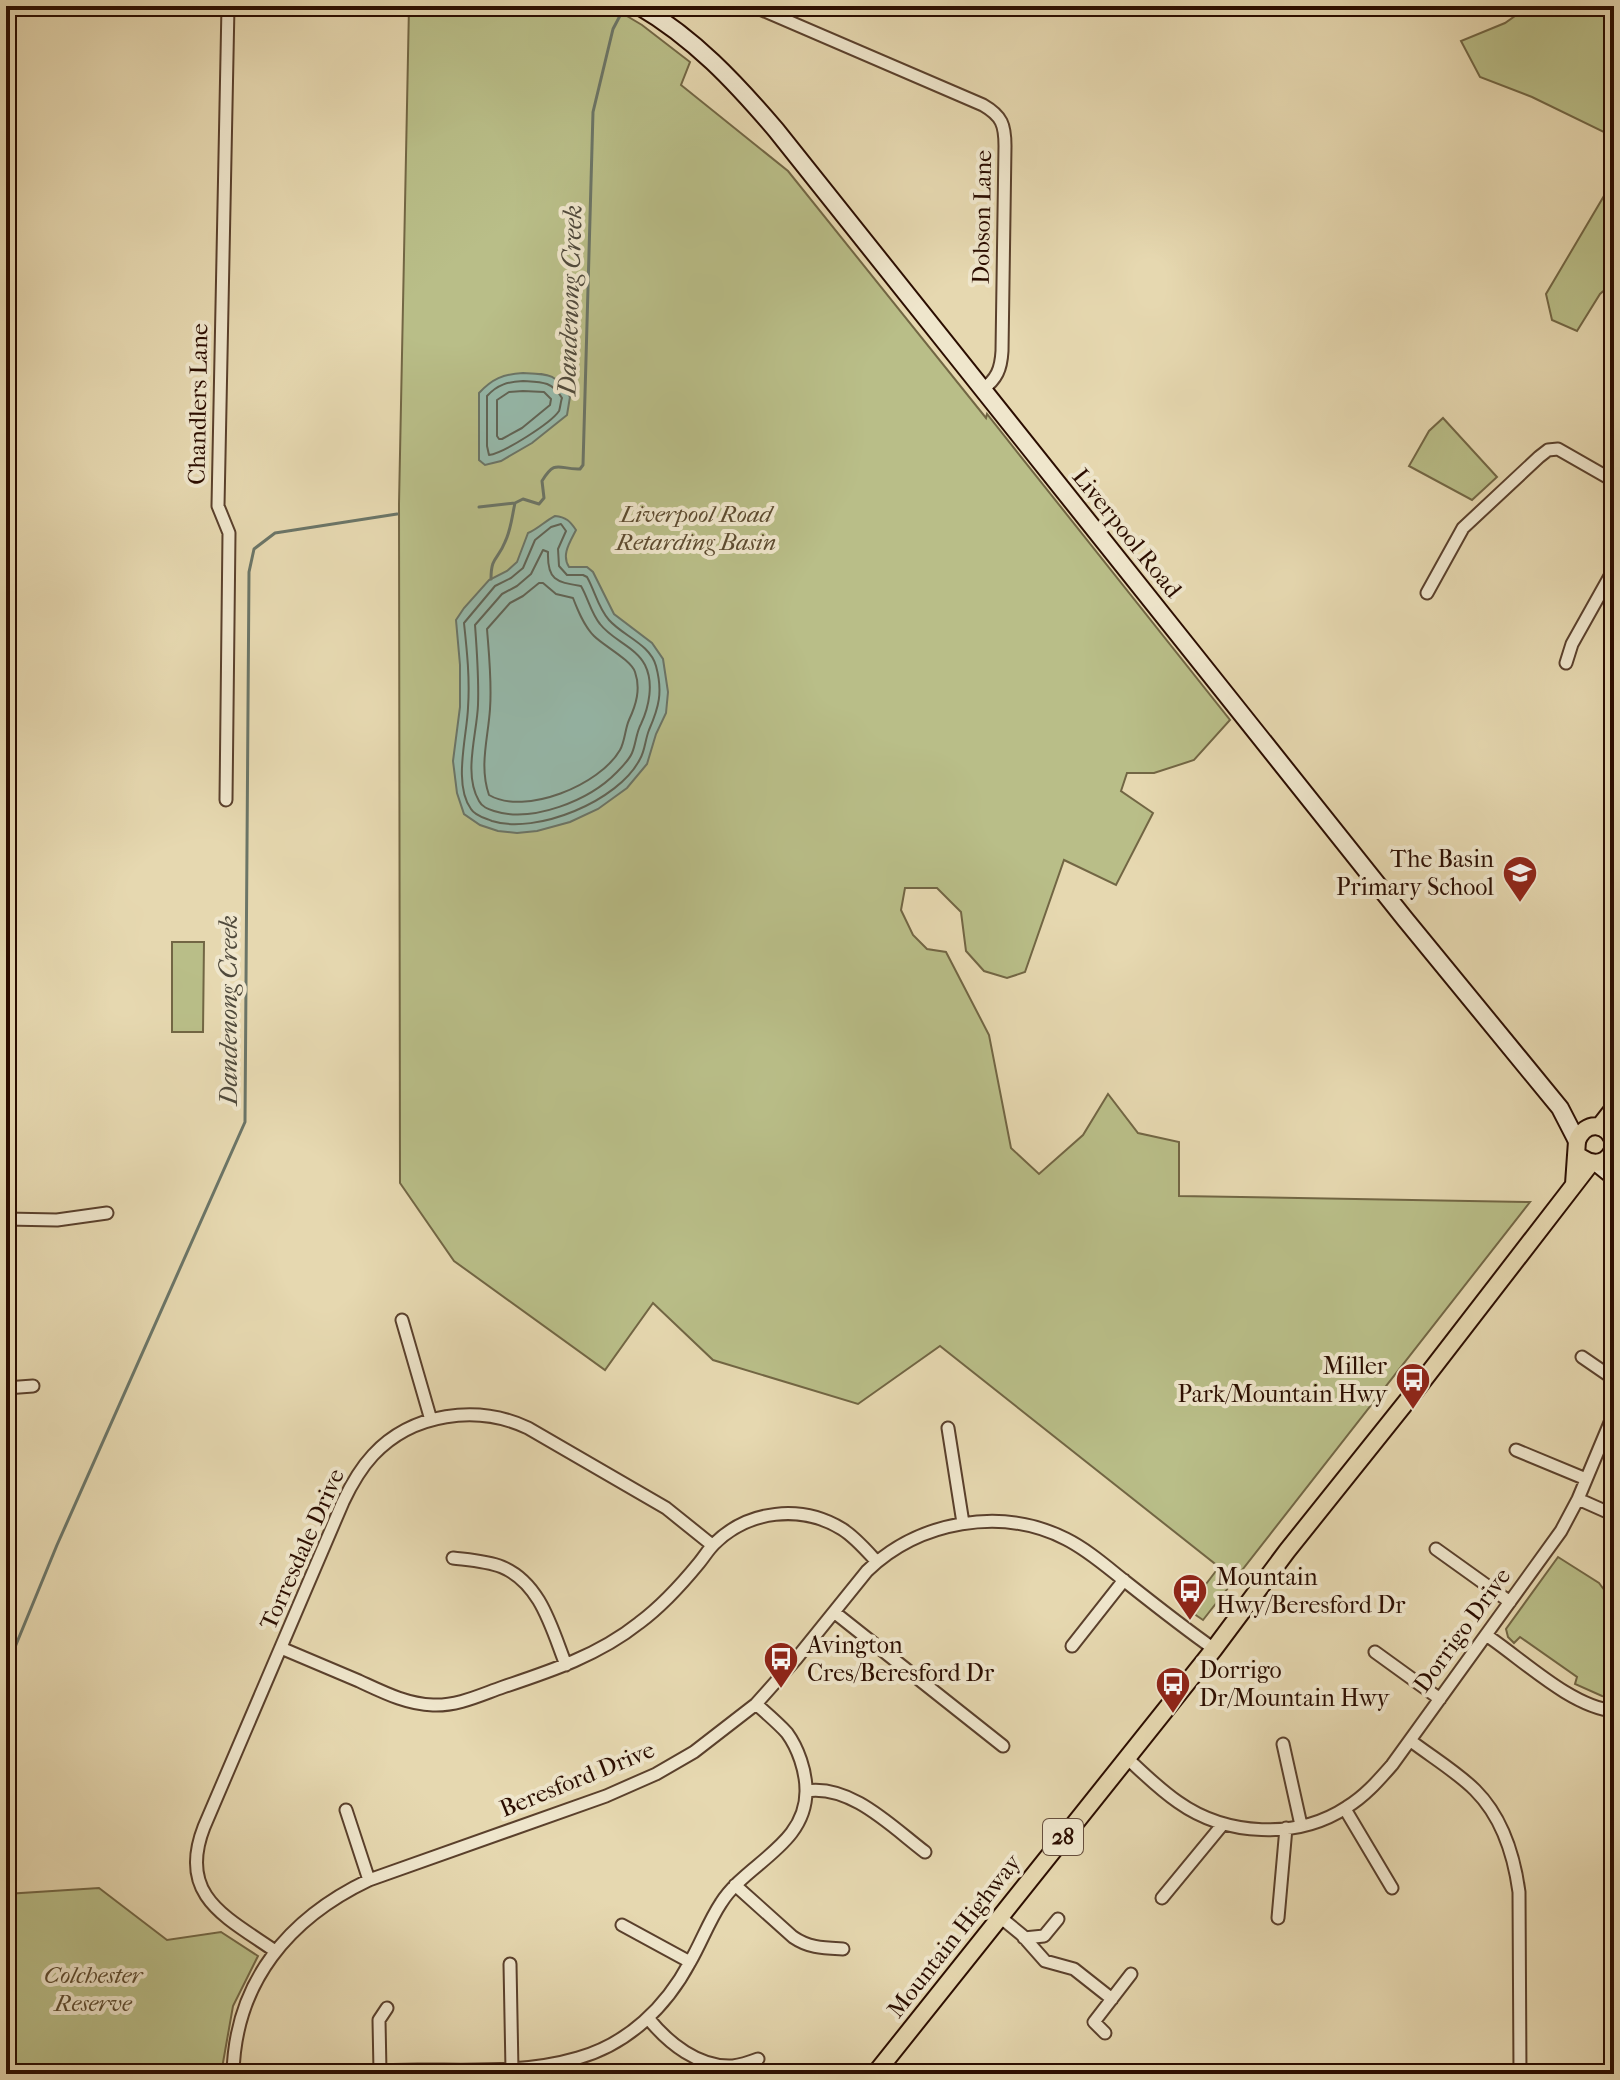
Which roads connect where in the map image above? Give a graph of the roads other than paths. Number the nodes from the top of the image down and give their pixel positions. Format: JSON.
{"nodes":[{"id":1,"x":228,"y":6,"type":"edge"},
{"id":2,"x":639,"y":6,"type":"edge"},
{"id":3,"x":753,"y":6,"type":"edge"},
{"id":4,"x":982,"y":390,"type":"junction"},
{"id":5,"x":1614,"y":481,"type":"edge"},
{"id":6,"x":1614,"y":569,"type":"edge"},
{"id":7,"x":1427,"y":593,"type":"dead end"},
{"id":8,"x":1566,"y":663,"type":"dead end"},
{"id":9,"x":226,"y":800,"type":"dead end"},
{"id":10,"x":1560,"y":1108,"type":"junction"},
{"id":11,"x":1614,"y":1108,"type":"edge"},
{"id":12,"x":1606,"y":1144,"type":"edge"},
{"id":13,"x":1577,"y":1145,"type":"junction"},
{"id":14,"x":1614,"y":1177,"type":"edge"},
{"id":15,"x":1574,"y":1186,"type":"junction"},
{"id":16,"x":107,"y":1213,"type":"dead end"},
{"id":17,"x":6,"y":1219,"type":"edge"},
{"id":18,"x":402,"y":1320,"type":"dead end"},
{"id":19,"x":1582,"y":1357,"type":"dead end"},
{"id":20,"x":1614,"y":1379,"type":"edge"},
{"id":21,"x":33,"y":1386,"type":"dead end"},
{"id":22,"x":6,"y":1388,"type":"edge"},
{"id":23,"x":1614,"y":1413,"type":"edge"},
{"id":24,"x":431,"y":1420,"type":"junction"},
{"id":25,"x":948,"y":1428,"type":"dead end"},
{"id":26,"x":1516,"y":1450,"type":"dead end"},
{"id":27,"x":1586,"y":1479,"type":"junction"},
{"id":28,"x":1578,"y":1499,"type":"junction"},
{"id":29,"x":1614,"y":1515,"type":"edge"},
{"id":30,"x":963,"y":1523,"type":"junction"},
{"id":31,"x":712,"y":1545,"type":"junction"},
{"id":32,"x":1436,"y":1549,"type":"dead end"},
{"id":33,"x":453,"y":1558,"type":"dead end"},
{"id":34,"x":877,"y":1562,"type":"junction"},
{"id":35,"x":1124,"y":1580,"type":"junction"},
{"id":36,"x":1510,"y":1602,"type":"junction"},
{"id":37,"x":834,"y":1612,"type":"junction"},
{"id":38,"x":1486,"y":1635,"type":"junction"},
{"id":39,"x":1072,"y":1646,"type":"dead end"},
{"id":40,"x":281,"y":1648,"type":"junction"},
{"id":41,"x":1214,"y":1649,"type":"junction"},
{"id":42,"x":1375,"y":1652,"type":"dead end"},
{"id":43,"x":566,"y":1665,"type":"junction"},
{"id":44,"x":1440,"y":1699,"type":"junction"},
{"id":45,"x":756,"y":1704,"type":"junction"},
{"id":46,"x":1614,"y":1711,"type":"edge"},
{"id":47,"x":1411,"y":1741,"type":"junction"},
{"id":48,"x":1283,"y":1744,"type":"dead end"},
{"id":49,"x":1003,"y":1746,"type":"dead end"},
{"id":50,"x":1126,"y":1757,"type":"junction"},
{"id":51,"x":806,"y":1791,"type":"junction"},
{"id":52,"x":1345,"y":1809,"type":"junction"},
{"id":53,"x":346,"y":1810,"type":"dead end"},
{"id":54,"x":1223,"y":1824,"type":"junction"},
{"id":55,"x":1301,"y":1825,"type":"junction"},
{"id":56,"x":1286,"y":1828,"type":"junction"},
{"id":57,"x":925,"y":1852,"type":"dead end"},
{"id":58,"x":369,"y":1880,"type":"junction"},
{"id":59,"x":735,"y":1885,"type":"junction"},
{"id":60,"x":1392,"y":1888,"type":"dead end"},
{"id":61,"x":1162,"y":1898,"type":"dead end"},
{"id":62,"x":1000,"y":1917,"type":"junction"},
{"id":63,"x":1278,"y":1918,"type":"dead end"},
{"id":64,"x":1058,"y":1919,"type":"dead end"},
{"id":65,"x":622,"y":1925,"type":"dead end"},
{"id":66,"x":1024,"y":1938,"type":"junction"},
{"id":67,"x":843,"y":1949,"type":"dead end"},
{"id":68,"x":275,"y":1951,"type":"junction"},
{"id":69,"x":690,"y":1962,"type":"junction"},
{"id":70,"x":510,"y":1964,"type":"dead end"},
{"id":71,"x":1131,"y":1974,"type":"dead end"},
{"id":72,"x":1112,"y":1999,"type":"junction"},
{"id":73,"x":387,"y":2008,"type":"dead end"},
{"id":74,"x":648,"y":2018,"type":"junction"},
{"id":75,"x":1105,"y":2033,"type":"dead end"},
{"id":76,"x":758,"y":2059,"type":"dead end"},
{"id":77,"x":512,"y":2070,"type":"junction"},
{"id":78,"x":380,"y":2071,"type":"junction"},
{"id":79,"x":233,"y":2073,"type":"edge"},
{"id":80,"x":875,"y":2074,"type":"edge"},
{"id":81,"x":1520,"y":2074,"type":"edge"}],
"edges":[{"from":1,"to":9,"type":"street","name":"Chandlers Lane"},
{"from":2,"to":4,"type":"main road","name":"Liverpool Road"},
{"from":3,"to":4,"type":"street","name":"Dobson Lane"},
{"from":4,"to":10,"type":"main road","name":"Liverpool Road"},
{"from":5,"to":7,"type":"street"},
{"from":6,"to":8,"type":"street"},
{"from":10,"to":12,"type":"main road","name":"Liverpool Road"},
{"from":10,"to":13,"type":"main road","name":"Liverpool Road"},
{"from":11,"to":12,"type":"main road","name":"Mountain Highway","number":"28"},
{"from":12,"to":13,"type":"main road"},
{"from":12,"to":13,"type":"main road","number":"28"},
{"from":12,"to":14,"type":"main road","name":"Liverpool Road"},
{"from":12,"to":15,"type":"main road","name":"Mountain Highway","number":"28"},
{"from":13,"to":15,"type":"main road"},
{"from":15,"to":41,"type":"main road","name":"Mountain Highway","number":"28"},
{"from":16,"to":17,"type":"street"},
{"from":18,"to":24,"type":"street"},
{"from":19,"to":20,"type":"street"},
{"from":21,"to":22,"type":"street"},
{"from":23,"to":27,"type":"street","name":"Dorrigo Drive"},
{"from":24,"to":31,"type":"street","name":"Torresdale Drive"},
{"from":24,"to":40,"type":"street","name":"Torresdale Drive"},
{"from":25,"to":30,"type":"street"},
{"from":26,"to":27,"type":"street"},
{"from":27,"to":28,"type":"street","name":"Dorrigo Drive"},
{"from":28,"to":29,"type":"street"},
{"from":28,"to":36,"type":"street","name":"Dorrigo Drive"},
{"from":30,"to":34,"type":"street","name":"Beresford Drive"},
{"from":30,"to":35,"type":"street","name":"Beresford Drive"},
{"from":31,"to":34,"type":"street"},
{"from":31,"to":43,"type":"street"},
{"from":32,"to":36,"type":"street"},
{"from":33,"to":43,"type":"street"},
{"from":34,"to":37,"type":"street","name":"Beresford Drive"},
{"from":35,"to":39,"type":"street"},
{"from":35,"to":41,"type":"street","name":"Beresford Drive"},
{"from":36,"to":38,"type":"street","name":"Dorrigo Drive"},
{"from":37,"to":45,"type":"street","name":"Beresford Drive"},
{"from":37,"to":49,"type":"street"},
{"from":38,"to":44,"type":"street","name":"Dorrigo Drive"},
{"from":38,"to":46,"type":"street"},
{"from":40,"to":43,"type":"street"},
{"from":40,"to":68,"type":"street","name":"Torresdale Drive"},
{"from":41,"to":50,"type":"main road","name":"Mountain Highway","number":"28"},
{"from":42,"to":44,"type":"street"},
{"from":44,"to":47,"type":"street","name":"Dorrigo Drive"},
{"from":45,"to":51,"type":"street"},
{"from":45,"to":58,"type":"street","name":"Beresford Drive"},
{"from":47,"to":52,"type":"street","name":"Dorrigo Drive"},
{"from":47,"to":81,"type":"street"},
{"from":48,"to":55,"type":"street"},
{"from":50,"to":54,"type":"street","name":"Dorrigo Drive"},
{"from":50,"to":62,"type":"main road","name":"Mountain Highway","number":"28"},
{"from":51,"to":57,"type":"street"},
{"from":51,"to":59,"type":"street"},
{"from":52,"to":55,"type":"street","name":"Dorrigo Drive"},
{"from":52,"to":60,"type":"street"},
{"from":53,"to":58,"type":"street"},
{"from":54,"to":56,"type":"street","name":"Dorrigo Drive"},
{"from":54,"to":61,"type":"street"},
{"from":55,"to":56,"type":"street","name":"Dorrigo Drive"},
{"from":56,"to":63,"type":"street"},
{"from":58,"to":68,"type":"street","name":"Beresford Drive"},
{"from":59,"to":67,"type":"street"},
{"from":59,"to":69,"type":"street"},
{"from":62,"to":66,"type":"street"},
{"from":62,"to":80,"type":"main road","name":"Mountain Highway","number":"28"},
{"from":64,"to":66,"type":"street"},
{"from":65,"to":69,"type":"street"},
{"from":66,"to":72,"type":"street"},
{"from":68,"to":79,"type":"street","name":"Beresford Drive"},
{"from":69,"to":74,"type":"street"},
{"from":70,"to":77,"type":"street"},
{"from":71,"to":72,"type":"street"},
{"from":72,"to":75,"type":"street"},
{"from":73,"to":78,"type":"street"},
{"from":74,"to":76,"type":"street"},
{"from":74,"to":77,"type":"street"},
{"from":77,"to":78,"type":"street"},
{"from":78,"to":79,"type":"street"}]}
